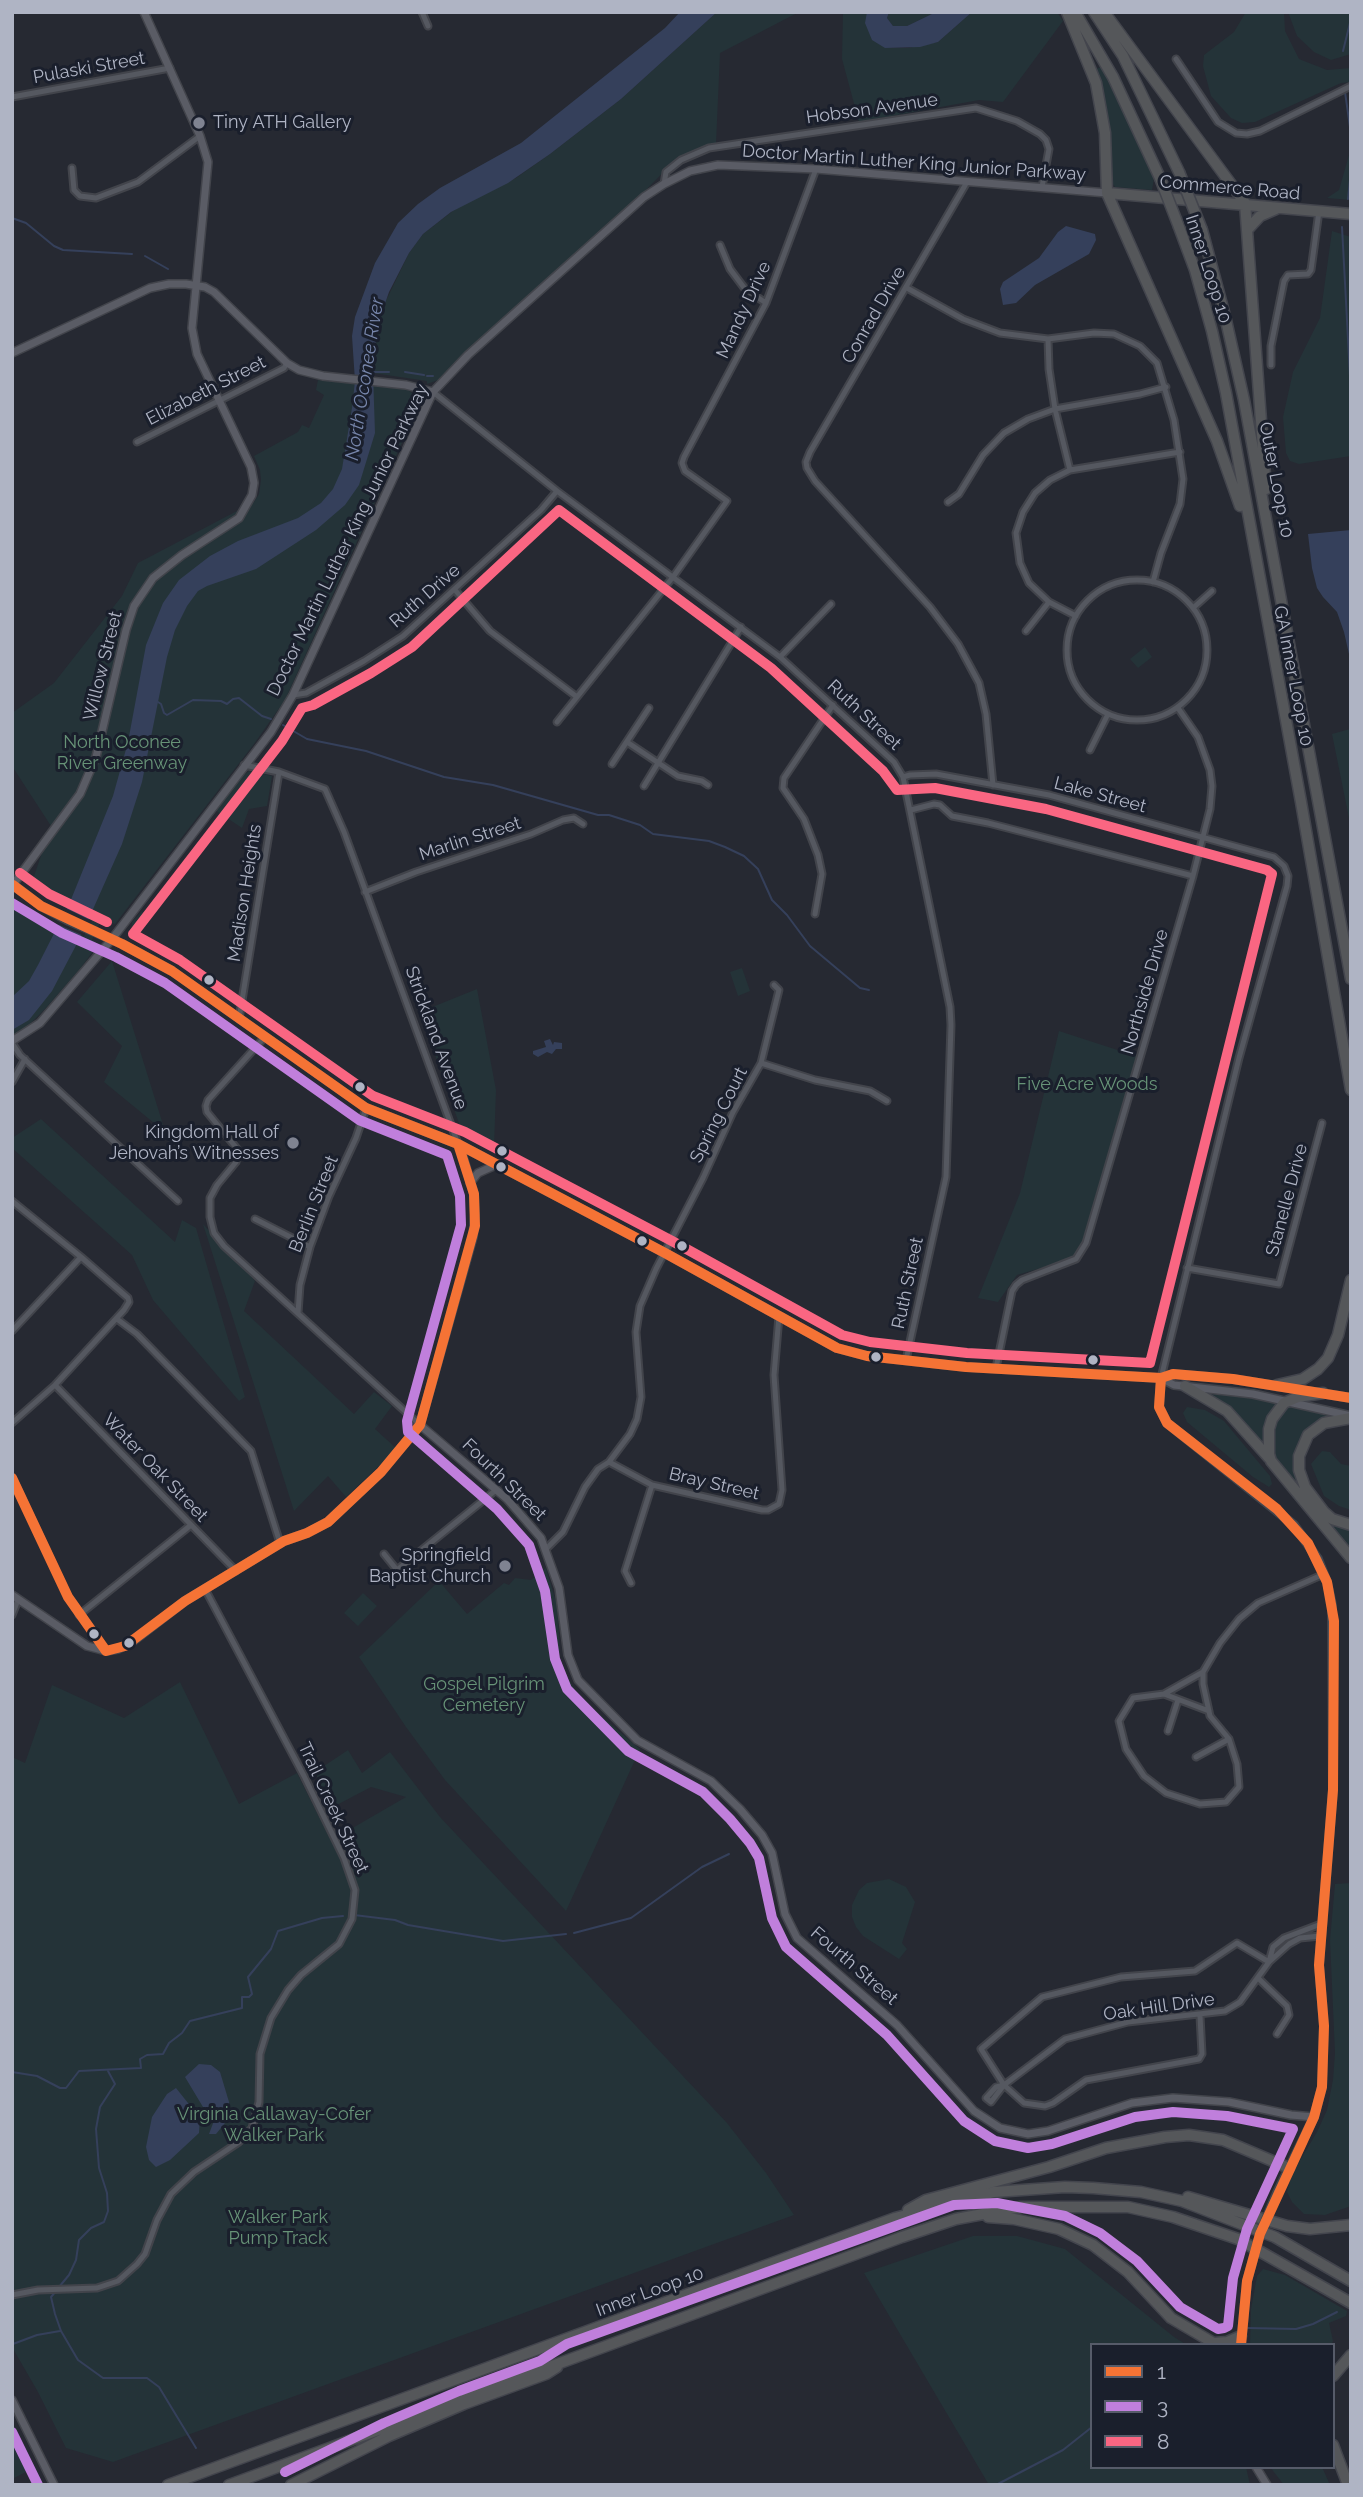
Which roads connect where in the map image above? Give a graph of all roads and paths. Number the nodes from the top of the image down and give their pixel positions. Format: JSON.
{"nodes":[{"id":1,"x":144,"y":12,"type":"edge"},
{"id":2,"x":422,"y":12,"type":"edge"},
{"id":3,"x":1067,"y":12,"type":"edge"},
{"id":4,"x":1075,"y":12,"type":"edge"},
{"id":5,"x":1094,"y":12,"type":"edge"},
{"id":6,"x":1104,"y":12,"type":"edge"},
{"id":7,"x":428,"y":26,"type":"dead end"},
{"id":8,"x":1176,"y":59,"type":"dead end"},
{"id":9,"x":170,"y":68,"type":"junction"},
{"id":10,"x":1351,"y":86,"type":"edge"},
{"id":11,"x":12,"y":97,"type":"edge"},
{"id":12,"x":200,"y":136,"type":"junction"},
{"id":13,"x":72,"y":168,"type":"dead end"},
{"id":14,"x":816,"y":169,"type":"junction"},
{"id":15,"x":967,"y":182,"type":"junction"},
{"id":16,"x":664,"y":184,"type":"junction"},
{"id":17,"x":1042,"y":187,"type":"junction"},
{"id":18,"x":1107,"y":193,"type":"junction"},
{"id":19,"x":1245,"y":203,"type":"junction"},
{"id":20,"x":1281,"y":208,"type":"junction"},
{"id":21,"x":1319,"y":211,"type":"junction"},
{"id":22,"x":1351,"y":214,"type":"edge"},
{"id":23,"x":1246,"y":231,"type":"junction"},
{"id":24,"x":720,"y":245,"type":"dead end"},
{"id":25,"x":196,"y":285,"type":"junction"},
{"id":26,"x":906,"y":288,"type":"junction"},
{"id":27,"x":766,"y":303,"type":"junction"},
{"id":28,"x":1048,"y":339,"type":"junction"},
{"id":29,"x":12,"y":353,"type":"edge"},
{"id":30,"x":287,"y":363,"type":"junction"},
{"id":31,"x":1271,"y":365,"type":"dead end"},
{"id":32,"x":416,"y":387,"type":"junction"},
{"id":33,"x":1166,"y":387,"type":"junction"},
{"id":34,"x":433,"y":392,"type":"junction"},
{"id":35,"x":219,"y":400,"type":"junction"},
{"id":36,"x":1055,"y":408,"type":"junction"},
{"id":37,"x":425,"y":409,"type":"junction"},
{"id":38,"x":137,"y":442,"type":"dead end"},
{"id":39,"x":1180,"y":452,"type":"junction"},
{"id":40,"x":1070,"y":470,"type":"junction"},
{"id":41,"x":557,"y":491,"type":"junction"},
{"id":42,"x":948,"y":502,"type":"dead end"},
{"id":43,"x":1271,"y":535,"type":"junction"},
{"id":44,"x":1254,"y":555,"type":"junction"},
{"id":45,"x":673,"y":577,"type":"junction"},
{"id":46,"x":1153,"y":582,"type":"junction"},
{"id":47,"x":455,"y":590,"type":"junction"},
{"id":48,"x":1212,"y":591,"type":"dead end"},
{"id":49,"x":1049,"y":602,"type":"junction"},
{"id":50,"x":831,"y":604,"type":"dead end"},
{"id":51,"x":1193,"y":608,"type":"junction"},
{"id":52,"x":1076,"y":616,"type":"junction"},
{"id":53,"x":741,"y":627,"type":"junction"},
{"id":54,"x":1026,"y":631,"type":"dead end"},
{"id":55,"x":780,"y":657,"type":"junction"},
{"id":56,"x":292,"y":695,"type":"junction"},
{"id":57,"x":578,"y":697,"type":"junction"},
{"id":58,"x":833,"y":705,"type":"junction"},
{"id":59,"x":649,"y":708,"type":"dead end"},
{"id":60,"x":1178,"y":708,"type":"junction"},
{"id":61,"x":1108,"y":714,"type":"junction"},
{"id":62,"x":557,"y":722,"type":"dead end"},
{"id":63,"x":627,"y":742,"type":"junction"},
{"id":64,"x":1090,"y":750,"type":"dead end"},
{"id":65,"x":659,"y":763,"type":"junction"},
{"id":66,"x":612,"y":764,"type":"dead end"},
{"id":67,"x":244,"y":765,"type":"junction"},
{"id":68,"x":279,"y":772,"type":"junction"},
{"id":69,"x":903,"y":777,"type":"junction"},
{"id":70,"x":708,"y":785,"type":"dead end"},
{"id":71,"x":993,"y":785,"type":"junction"},
{"id":72,"x":644,"y":786,"type":"dead end"},
{"id":73,"x":911,"y":810,"type":"junction"},
{"id":74,"x":583,"y":824,"type":"dead end"},
{"id":75,"x":1203,"y":839,"type":"junction"},
{"id":76,"x":1193,"y":876,"type":"junction"},
{"id":77,"x":13,"y":885,"type":"edge"},
{"id":78,"x":365,"y":892,"type":"junction"},
{"id":79,"x":815,"y":914,"type":"dead end"},
{"id":80,"x":112,"y":939,"type":"junction"},
{"id":81,"x":1351,"y":979,"type":"edge"},
{"id":82,"x":775,"y":985,"type":"dead end"},
{"id":83,"x":239,"y":1019,"type":"junction"},
{"id":84,"x":264,"y":1038,"type":"junction"},
{"id":85,"x":12,"y":1042,"type":"edge"},
{"id":86,"x":25,"y":1059,"type":"junction"},
{"id":87,"x":761,"y":1063,"type":"junction"},
{"id":88,"x":12,"y":1082,"type":"edge"},
{"id":89,"x":1351,"y":1090,"type":"edge"},
{"id":90,"x":887,"y":1101,"type":"dead end"},
{"id":91,"x":366,"y":1108,"type":"junction"},
{"id":92,"x":1322,"y":1123,"type":"dead end"},
{"id":93,"x":458,"y":1144,"type":"junction"},
{"id":94,"x":498,"y":1164,"type":"junction"},
{"id":95,"x":470,"y":1183,"type":"junction"},
{"id":96,"x":178,"y":1200,"type":"dead end"},
{"id":97,"x":12,"y":1201,"type":"edge"},
{"id":98,"x":255,"y":1219,"type":"dead end"},
{"id":99,"x":310,"y":1247,"type":"junction"},
{"id":100,"x":665,"y":1253,"type":"junction"},
{"id":101,"x":82,"y":1257,"type":"junction"},
{"id":102,"x":1187,"y":1268,"type":"junction"},
{"id":103,"x":1351,"y":1280,"type":"edge"},
{"id":104,"x":298,"y":1313,"type":"junction"},
{"id":105,"x":779,"y":1316,"type":"junction"},
{"id":106,"x":117,"y":1319,"type":"junction"},
{"id":107,"x":12,"y":1331,"type":"edge"},
{"id":108,"x":906,"y":1360,"type":"junction"},
{"id":109,"x":996,"y":1368,"type":"junction"},
{"id":110,"x":1161,"y":1378,"type":"junction"},
{"id":111,"x":54,"y":1385,"type":"junction"},
{"id":112,"x":1277,"y":1385,"type":"junction"},
{"id":113,"x":1185,"y":1386,"type":"junction"},
{"id":114,"x":1323,"y":1392,"type":"junction"},
{"id":115,"x":1351,"y":1398,"type":"edge"},
{"id":116,"x":1287,"y":1401,"type":"junction"},
{"id":117,"x":1351,"y":1417,"type":"edge"},
{"id":118,"x":12,"y":1423,"type":"edge"},
{"id":119,"x":419,"y":1425,"type":"junction"},
{"id":120,"x":1271,"y":1461,"type":"junction"},
{"id":121,"x":609,"y":1462,"type":"junction"},
{"id":122,"x":12,"y":1477,"type":"edge"},
{"id":123,"x":652,"y":1485,"type":"junction"},
{"id":124,"x":496,"y":1490,"type":"junction"},
{"id":125,"x":191,"y":1525,"type":"junction"},
{"id":126,"x":1351,"y":1525,"type":"edge"},
{"id":127,"x":282,"y":1542,"type":"junction"},
{"id":128,"x":546,"y":1549,"type":"junction"},
{"id":129,"x":384,"y":1553,"type":"dead end"},
{"id":130,"x":1351,"y":1558,"type":"edge"},
{"id":131,"x":236,"y":1571,"type":"junction"},
{"id":132,"x":1324,"y":1574,"type":"junction"},
{"id":133,"x":631,"y":1583,"type":"dead end"},
{"id":134,"x":205,"y":1589,"type":"junction"},
{"id":135,"x":15,"y":1598,"type":"edge"},
{"id":136,"x":12,"y":1615,"type":"edge"},
{"id":137,"x":79,"y":1615,"type":"junction"},
{"id":138,"x":106,"y":1651,"type":"junction"},
{"id":139,"x":1203,"y":1672,"type":"junction"},
{"id":140,"x":1164,"y":1695,"type":"junction"},
{"id":141,"x":1178,"y":1700,"type":"junction"},
{"id":142,"x":1209,"y":1711,"type":"junction"},
{"id":143,"x":1168,"y":1731,"type":"dead end"},
{"id":144,"x":1228,"y":1739,"type":"junction"},
{"id":145,"x":1196,"y":1758,"type":"dead end"},
{"id":146,"x":1321,"y":1924,"type":"junction"},
{"id":147,"x":1320,"y":1936,"type":"junction"},
{"id":148,"x":1269,"y":1962,"type":"junction"},
{"id":149,"x":1258,"y":1978,"type":"junction"},
{"id":150,"x":1200,"y":2016,"type":"junction"},
{"id":151,"x":1277,"y":2034,"type":"dead end"},
{"id":152,"x":1004,"y":2085,"type":"junction"},
{"id":153,"x":1314,"y":2117,"type":"junction"},
{"id":154,"x":1289,"y":2168,"type":"junction"},
{"id":155,"x":1154,"y":2194,"type":"junction"},
{"id":156,"x":895,"y":2218,"type":"junction"},
{"id":157,"x":956,"y":2219,"type":"junction"},
{"id":158,"x":1351,"y":2225,"type":"edge"},
{"id":159,"x":1351,"y":2281,"type":"edge"},
{"id":160,"x":12,"y":2295,"type":"edge"},
{"id":161,"x":1351,"y":2303,"type":"edge"},
{"id":162,"x":1241,"y":2340,"type":"edge"},
{"id":163,"x":1214,"y":2343,"type":"edge"},
{"id":164,"x":1222,"y":2343,"type":"edge"},
{"id":165,"x":1351,"y":2356,"type":"edge"},
{"id":166,"x":572,"y":2357,"type":"junction"},
{"id":167,"x":1335,"y":2374,"type":"edge"},
{"id":168,"x":12,"y":2400,"type":"edge"},
{"id":169,"x":1335,"y":2450,"type":"edge"},
{"id":170,"x":1257,"y":2469,"type":"edge"},
{"id":171,"x":54,"y":2485,"type":"edge"},
{"id":172,"x":168,"y":2485,"type":"edge"},
{"id":173,"x":229,"y":2485,"type":"edge"},
{"id":174,"x":291,"y":2485,"type":"edge"},
{"id":175,"x":1267,"y":2485,"type":"edge"},
{"id":176,"x":1348,"y":2485,"type":"edge"}],
"edges":[{"from":1,"to":9,"type":"main road","name":"Willow Street"},
{"from":2,"to":7,"type":"street"},
{"from":3,"to":18,"type":"highway"},
{"from":4,"to":44,"type":"highway","name":"Inner Loop 10","bridge":true},
{"from":5,"to":43,"type":"highway","name":"Outer Loop 10","bridge":true},
{"from":6,"to":19,"type":"highway"},
{"from":8,"to":10,"type":"street"},
{"from":9,"to":11,"type":"street","name":"Pulaski Street"},
{"from":9,"to":12,"type":"main road","name":"Willow Street"},
{"from":12,"to":13,"type":"street"},
{"from":12,"to":25,"type":"main road","name":"Willow Street"},
{"from":14,"to":15,"type":"main road","name":"Doctor Martin Luther King Junior Parkway"},
{"from":14,"to":16,"type":"main road","name":"Doctor Martin Luther King Junior Parkway"},
{"from":14,"to":27,"type":"street","name":"Mandy Drive"},
{"from":15,"to":17,"type":"main road","name":"Doctor Martin Luther King Junior Parkway"},
{"from":15,"to":26,"type":"street","name":"Conrad Drive"},
{"from":16,"to":17,"type":"street","name":"Hobson Avenue"},
{"from":16,"to":34,"type":"main road","name":"Doctor Martin Luther King Junior Parkway"},
{"from":17,"to":18,"type":"main road","name":"Doctor Martin Luther King Junior Parkway"},
{"from":18,"to":19,"type":"highway","name":"Commerce Road"},
{"from":18,"to":44,"type":"highway"},
{"from":19,"to":20,"type":"highway","name":"Commerce Road"},
{"from":19,"to":23,"type":"highway"},
{"from":20,"to":21,"type":"highway","name":"Commerce Road"},
{"from":20,"to":23,"type":"highway"},
{"from":21,"to":22,"type":"highway","name":"Commerce Road"},
{"from":21,"to":31,"type":"street"},
{"from":23,"to":43,"type":"highway"},
{"from":24,"to":27,"type":"street"},
{"from":25,"to":29,"type":"main road"},
{"from":25,"to":30,"type":"main road"},
{"from":25,"to":35,"type":"main road","name":"Willow Street"},
{"from":26,"to":28,"type":"street"},
{"from":26,"to":71,"type":"street","name":"Conrad Drive"},
{"from":27,"to":45,"type":"street","name":"Mandy Drive"},
{"from":28,"to":33,"type":"street"},
{"from":28,"to":36,"type":"street"},
{"from":30,"to":32,"type":"main road"},
{"from":30,"to":35,"type":"street","name":"Elizabeth Street"},
{"from":32,"to":34,"type":"main road"},
{"from":32,"to":37,"type":"main road"},
{"from":33,"to":36,"type":"street"},
{"from":33,"to":39,"type":"street"},
{"from":34,"to":37,"type":"main road","name":"Doctor Martin Luther King Junior Parkway"},
{"from":34,"to":41,"type":"street","name":"Ruth Street"},
{"from":35,"to":38,"type":"street","name":"Elizabeth Street"},
{"from":35,"to":77,"type":"main road","name":"Willow Street"},
{"from":36,"to":40,"type":"street"},
{"from":36,"to":42,"type":"street"},
{"from":37,"to":56,"type":"main road","name":"Doctor Martin Luther King Junior Parkway"},
{"from":39,"to":40,"type":"street"},
{"from":39,"to":46,"type":"street"},
{"from":40,"to":49,"type":"street"},
{"from":41,"to":45,"type":"street","name":"Ruth Street"},
{"from":41,"to":47,"type":"street","name":"Ruth Drive"},
{"from":43,"to":81,"type":"highway","name":"Outer Loop 10"},
{"from":44,"to":89,"type":"highway","name":"GA Inner Loop 10"},
{"from":45,"to":53,"type":"street","name":"Ruth Street"},
{"from":45,"to":57,"type":"street"},
{"from":46,"to":51,"type":"street"},
{"from":46,"to":52,"type":"street"},
{"from":47,"to":56,"type":"street","name":"Ruth Drive"},
{"from":47,"to":57,"type":"street"},
{"from":48,"to":51,"type":"street"},
{"from":49,"to":52,"type":"street"},
{"from":49,"to":54,"type":"street"},
{"from":50,"to":55,"type":"street"},
{"from":51,"to":60,"type":"street"},
{"from":52,"to":61,"type":"street"},
{"from":53,"to":55,"type":"street","name":"Ruth Street"},
{"from":53,"to":65,"type":"street"},
{"from":55,"to":58,"type":"street","name":"Ruth Street"},
{"from":56,"to":67,"type":"main road","name":"Doctor Martin Luther King Junior Parkway"},
{"from":57,"to":62,"type":"street"},
{"from":58,"to":69,"type":"street","name":"Ruth Street"},
{"from":58,"to":79,"type":"street"},
{"from":59,"to":63,"type":"street"},
{"from":60,"to":61,"type":"street"},
{"from":60,"to":75,"type":"street","name":"Northside Drive"},
{"from":61,"to":64,"type":"street"},
{"from":63,"to":65,"type":"street"},
{"from":63,"to":66,"type":"street"},
{"from":65,"to":70,"type":"street"},
{"from":65,"to":72,"type":"street"},
{"from":67,"to":68,"type":"street","name":"Strickland Avenue"},
{"from":67,"to":80,"type":"main road","name":"Doctor Martin Luther King Junior Parkway"},
{"from":68,"to":78,"type":"street","name":"Strickland Avenue"},
{"from":68,"to":83,"type":"street","name":"Madison Heights"},
{"from":69,"to":71,"type":"street","name":"Lake Street"},
{"from":69,"to":73,"type":"street","name":"Ruth Street"},
{"from":71,"to":75,"type":"street","name":"Lake Street"},
{"from":73,"to":76,"type":"street"},
{"from":73,"to":108,"type":"street","name":"Ruth Street"},
{"from":74,"to":78,"type":"street","name":"Marlin Street"},
{"from":75,"to":76,"type":"street","name":"Northside Drive"},
{"from":75,"to":102,"type":"street","name":"Lake Street"},
{"from":76,"to":109,"type":"street","name":"Northside Drive"},
{"from":77,"to":80,"type":"main road"},
{"from":78,"to":93,"type":"street","name":"Strickland Avenue"},
{"from":80,"to":83,"type":"main road"},
{"from":80,"to":85,"type":"main road","name":"Doctor Martin Luther King Junior Parkway"},
{"from":82,"to":87,"type":"street","name":"Spring Court"},
{"from":83,"to":84,"type":"main road"},
{"from":84,"to":91,"type":"main road"},
{"from":84,"to":104,"type":"street","name":"Fourth Street"},
{"from":85,"to":86,"type":"street"},
{"from":86,"to":88,"type":"street"},
{"from":86,"to":96,"type":"street"},
{"from":87,"to":90,"type":"street"},
{"from":87,"to":100,"type":"street","name":"Spring Court"},
{"from":91,"to":93,"type":"main road"},
{"from":91,"to":99,"type":"street","name":"Berlin Street"},
{"from":92,"to":102,"type":"street","name":"Stanelle Drive"},
{"from":93,"to":94,"type":"main road"},
{"from":93,"to":95,"type":"main road","name":"Strickland Avenue"},
{"from":94,"to":95,"type":"main road"},
{"from":94,"to":100,"type":"main road"},
{"from":95,"to":119,"type":"main road","name":"Strickland Avenue"},
{"from":97,"to":101,"type":"street"},
{"from":98,"to":99,"type":"street"},
{"from":99,"to":104,"type":"street","name":"Berlin Street"},
{"from":100,"to":105,"type":"main road"},
{"from":100,"to":121,"type":"street","name":"Spring Court"},
{"from":101,"to":106,"type":"street"},
{"from":101,"to":107,"type":"street"},
{"from":102,"to":110,"type":"street"},
{"from":103,"to":112,"type":"highway"},
{"from":104,"to":119,"type":"street","name":"Fourth Street"},
{"from":105,"to":108,"type":"main road"},
{"from":105,"to":123,"type":"street","name":"Bray Street"},
{"from":106,"to":111,"type":"street"},
{"from":106,"to":127,"type":"street"},
{"from":108,"to":109,"type":"main road"},
{"from":109,"to":110,"type":"main road"},
{"from":110,"to":112,"type":"main road"},
{"from":110,"to":113,"type":"main road"},
{"from":110,"to":132,"type":"main road"},
{"from":111,"to":118,"type":"street"},
{"from":111,"to":125,"type":"street","name":"Water Oak Street"},
{"from":112,"to":114,"type":"main road"},
{"from":113,"to":116,"type":"main road"},
{"from":113,"to":120,"type":"highway"},
{"from":114,"to":115,"type":"main road"},
{"from":114,"to":116,"type":"highway"},
{"from":116,"to":117,"type":"main road"},
{"from":116,"to":120,"type":"highway"},
{"from":117,"to":126,"type":"highway"},
{"from":119,"to":124,"type":"main road","name":"Fourth Street"},
{"from":119,"to":127,"type":"main road"},
{"from":120,"to":130,"type":"highway"},
{"from":121,"to":123,"type":"street","name":"Bray Street"},
{"from":121,"to":128,"type":"street"},
{"from":122,"to":137,"type":"street"},
{"from":123,"to":133,"type":"street"},
{"from":124,"to":128,"type":"main road","name":"Fourth Street"},
{"from":124,"to":129,"type":"street"},
{"from":125,"to":131,"type":"street","name":"Water Oak Street"},
{"from":125,"to":137,"type":"street"},
{"from":127,"to":131,"type":"main road"},
{"from":128,"to":153,"type":"main road","name":"Fourth Street"},
{"from":131,"to":134,"type":"main road"},
{"from":132,"to":139,"type":"street"},
{"from":132,"to":146,"type":"main road"},
{"from":134,"to":138,"type":"main road"},
{"from":134,"to":160,"type":"street","name":"Trail Creek Street"},
{"from":135,"to":136,"type":"street"},
{"from":135,"to":138,"type":"main road"},
{"from":137,"to":138,"type":"street"},
{"from":139,"to":140,"type":"street"},
{"from":139,"to":142,"type":"street"},
{"from":140,"to":141,"type":"street"},
{"from":140,"to":144,"type":"street"},
{"from":141,"to":142,"type":"street"},
{"from":141,"to":143,"type":"street"},
{"from":142,"to":144,"type":"street"},
{"from":144,"to":145,"type":"street"},
{"from":146,"to":147,"type":"main road"},
{"from":146,"to":148,"type":"street","name":"Oak Hill Drive"},
{"from":147,"to":148,"type":"street","name":"Oak Hill Drive"},
{"from":147,"to":153,"type":"main road"},
{"from":148,"to":149,"type":"street","name":"Oak Hill Drive"},
{"from":148,"to":152,"type":"street"},
{"from":149,"to":150,"type":"street","name":"Oak Hill Drive"},
{"from":149,"to":151,"type":"street"},
{"from":150,"to":152,"type":"street","name":"Oak Hill Drive"},
{"from":150,"to":152,"type":"street"},
{"from":153,"to":154,"type":"main road"},
{"from":154,"to":156,"type":"highway"},
{"from":154,"to":162,"type":"main road","bridge":true},
{"from":155,"to":156,"type":"highway","name":"Inner Loop 10"},
{"from":155,"to":158,"type":"highway"},
{"from":155,"to":159,"type":"highway"},
{"from":156,"to":172,"type":"highway","name":"Inner Loop 10"},
{"from":157,"to":161,"type":"highway"},
{"from":157,"to":163,"type":"highway"},
{"from":157,"to":166,"type":"highway"},
{"from":162,"to":164,"type":"highway"},
{"from":165,"to":167,"type":"highway"},
{"from":166,"to":173,"type":"highway"},
{"from":166,"to":174,"type":"highway"},
{"from":168,"to":171,"type":"main road"},
{"from":169,"to":176,"type":"highway"},
{"from":170,"to":175,"type":"main road"}]}
